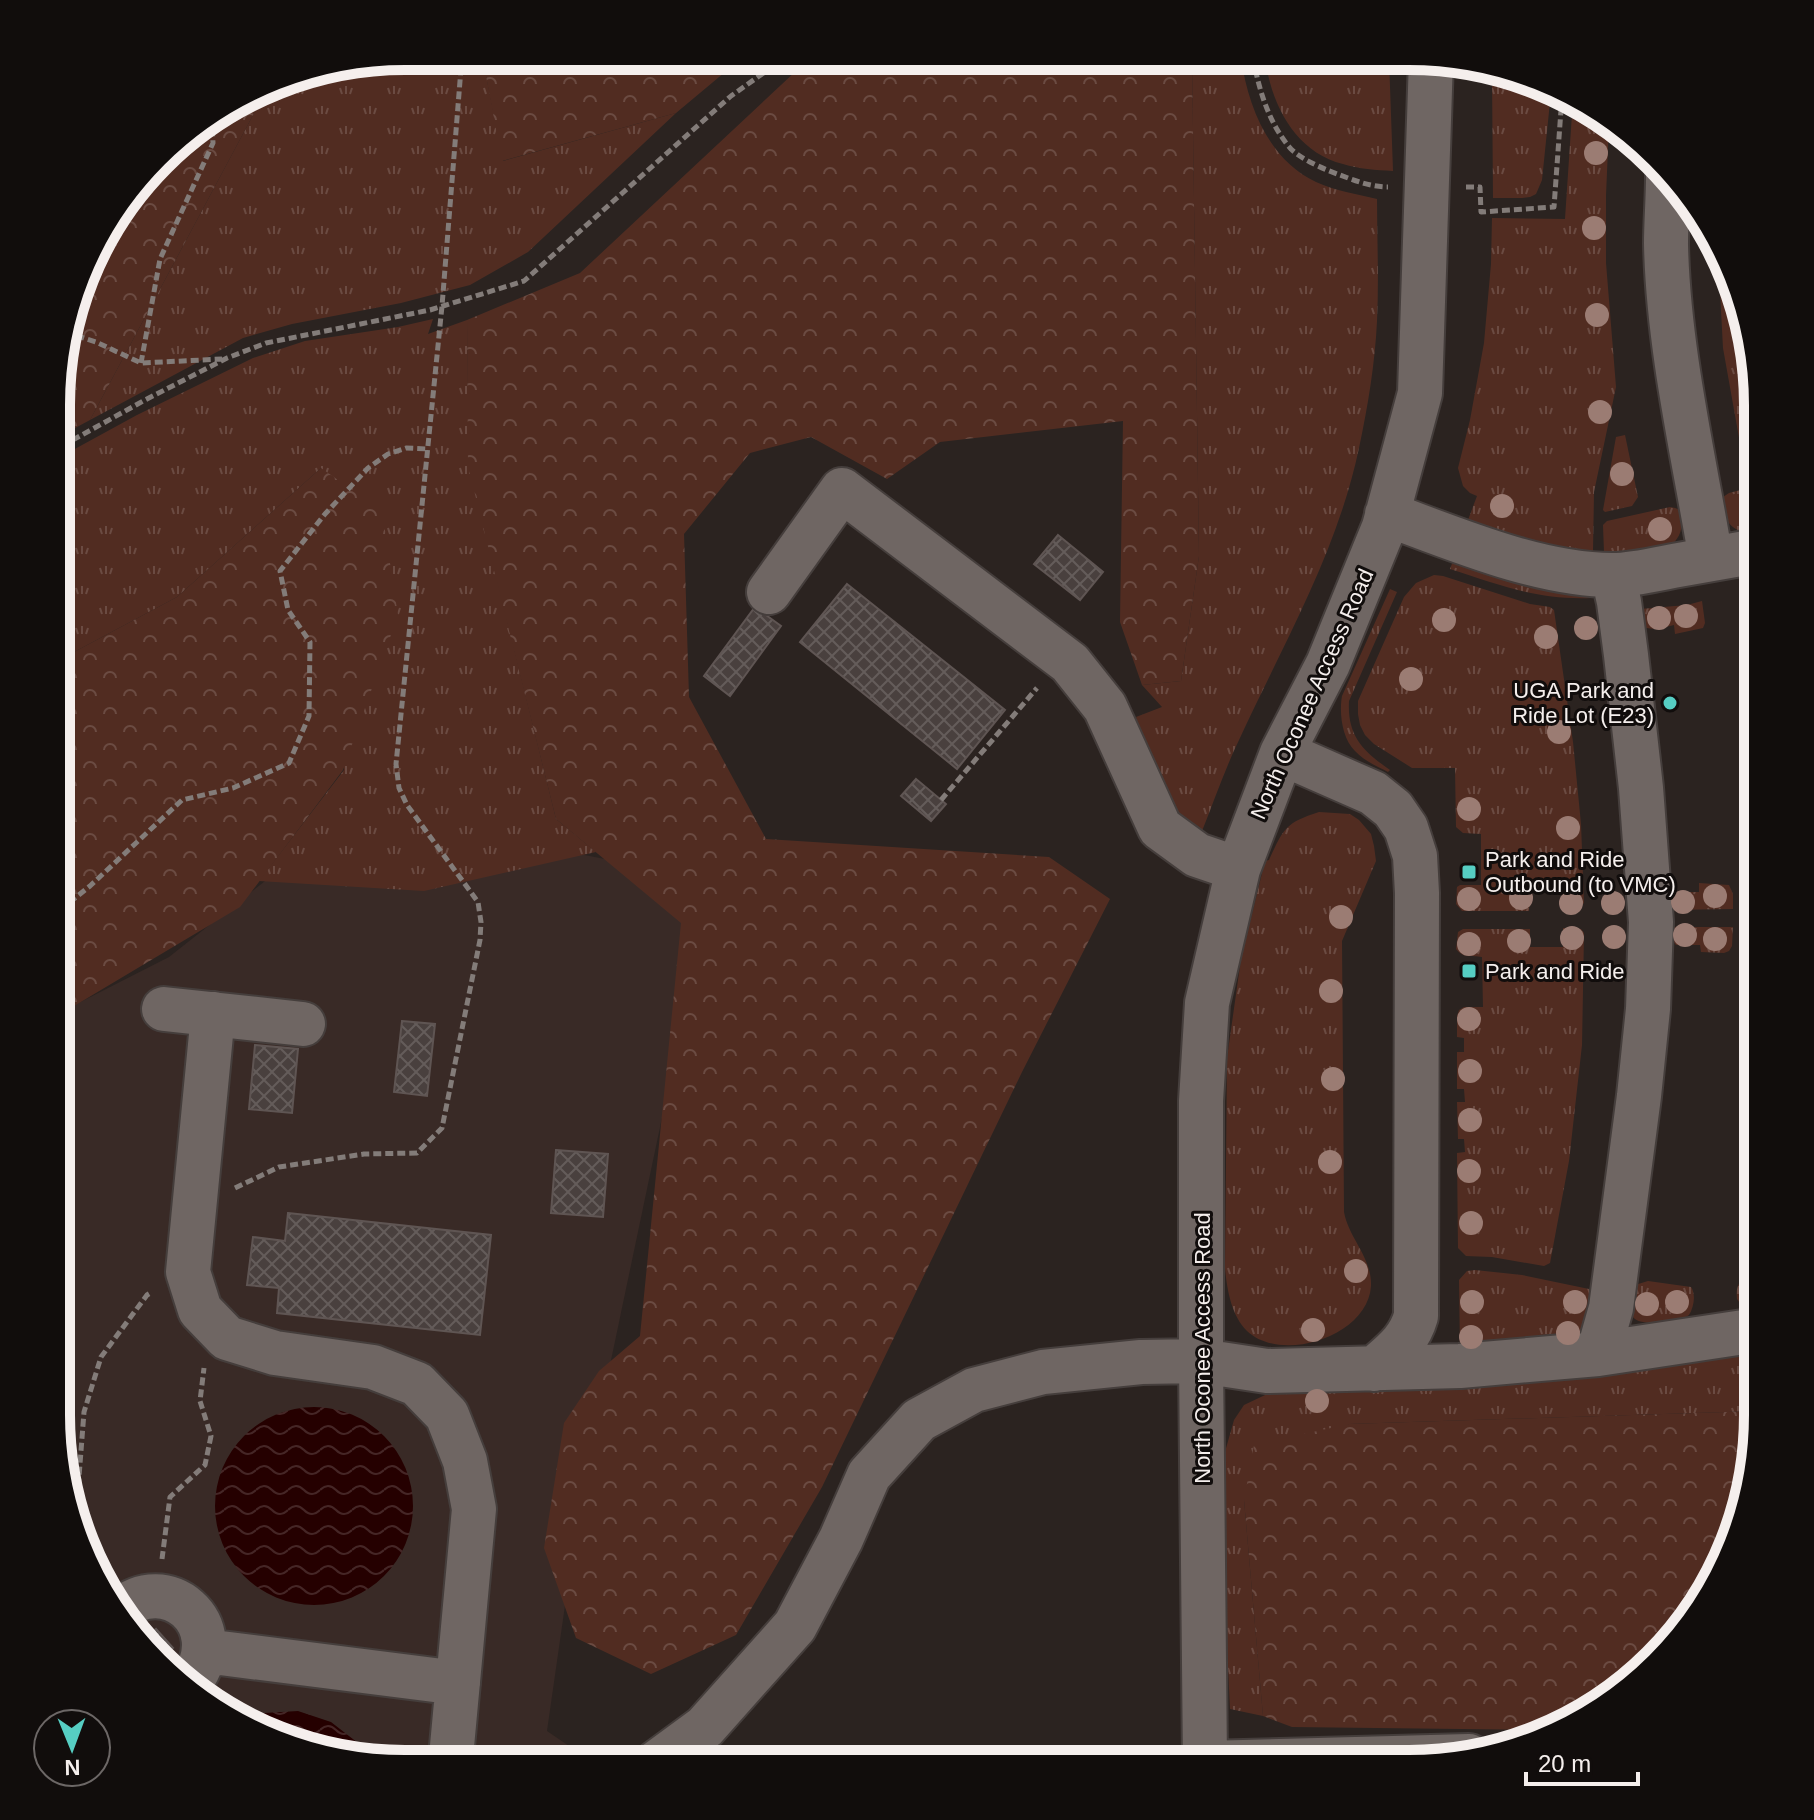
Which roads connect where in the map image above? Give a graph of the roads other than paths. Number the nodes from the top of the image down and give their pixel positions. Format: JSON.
{"nodes":[{"id":1,"x":1431,"y":71,"type":"edge"},
{"id":2,"x":1668,"y":192,"type":"edge"},
{"id":3,"x":1387,"y":514,"type":"junction"},
{"id":4,"x":1744,"y":553,"type":"edge"},
{"id":5,"x":1711,"y":559,"type":"junction"},
{"id":6,"x":1613,"y":575,"type":"junction"},
{"id":7,"x":769,"y":592,"type":"dead end"},
{"id":8,"x":1282,"y":753,"type":"junction"},
{"id":9,"x":1238,"y":869,"type":"junction"},
{"id":10,"x":164,"y":1009,"type":"dead end"},
{"id":11,"x":213,"y":1014,"type":"junction"},
{"id":12,"x":303,"y":1024,"type":"dead end"},
{"id":13,"x":1744,"y":1332,"type":"edge"},
{"id":14,"x":1598,"y":1354,"type":"junction"},
{"id":15,"x":1201,"y":1361,"type":"junction"},
{"id":16,"x":1374,"y":1369,"type":"junction"},
{"id":17,"x":138,"y":1604,"type":"edge"},
{"id":18,"x":198,"y":1665,"type":"edge"},
{"id":19,"x":458,"y":1683,"type":"junction"},
{"id":20,"x":452,"y":1750,"type":"edge"},
{"id":21,"x":674,"y":1750,"type":"edge"},
{"id":22,"x":1205,"y":1750,"type":"edge"}],
"edges":[{"from":1,"to":3,"type":"street","name":"North Oconee Access Road"},
{"from":2,"to":5,"type":"street"},
{"from":3,"to":6,"type":"street"},
{"from":3,"to":8,"type":"street","name":"North Oconee Access Road"},
{"from":4,"to":5,"type":"street"},
{"from":5,"to":6,"type":"street"},
{"from":6,"to":14,"type":"street"},
{"from":7,"to":9,"type":"street"},
{"from":8,"to":9,"type":"street","name":"North Oconee Access Road"},
{"from":8,"to":16,"type":"street"},
{"from":9,"to":15,"type":"street","name":"North Oconee Access Road"},
{"from":10,"to":11,"type":"street"},
{"from":11,"to":12,"type":"street"},
{"from":11,"to":19,"type":"street"},
{"from":13,"to":14,"type":"street"},
{"from":14,"to":16,"type":"street"},
{"from":15,"to":16,"type":"street"},
{"from":15,"to":21,"type":"street"},
{"from":15,"to":22,"type":"street","name":"North Oconee Access Road"},
{"from":17,"to":18,"type":"street"},
{"from":18,"to":19,"type":"street"},
{"from":19,"to":20,"type":"street"}]}
